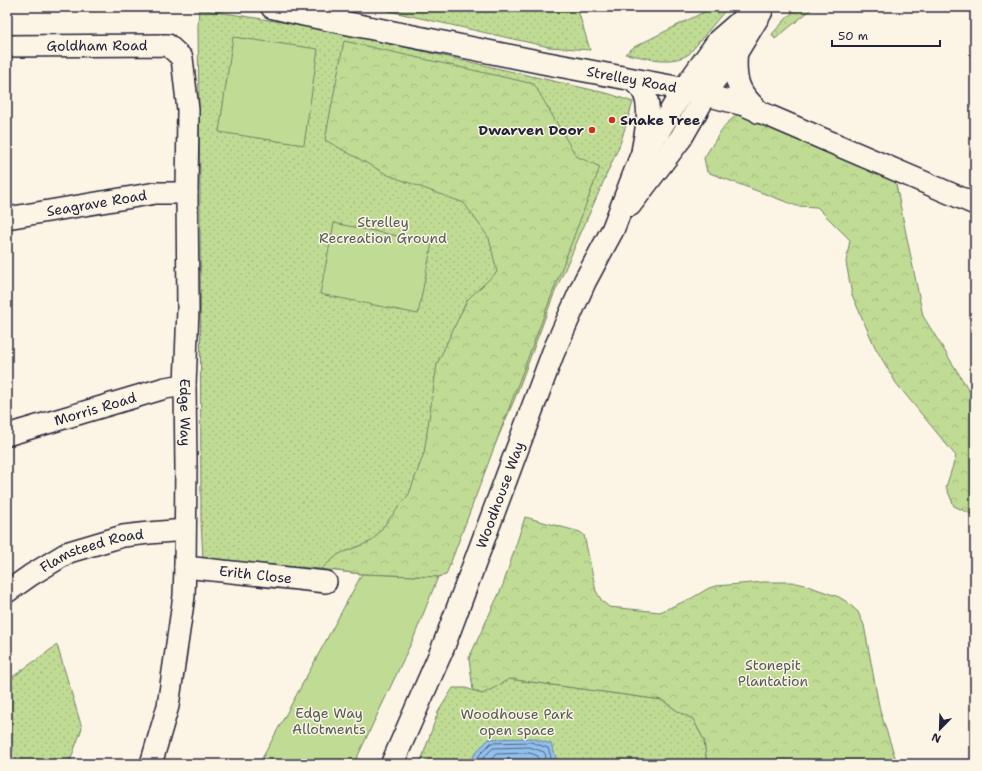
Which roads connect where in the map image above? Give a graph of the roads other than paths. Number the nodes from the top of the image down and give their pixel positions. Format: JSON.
{"nodes":[{"id":1,"x":272,"y":7,"type":"edge"},
{"id":2,"x":757,"y":7,"type":"edge"},
{"id":3,"x":764,"y":7,"type":"edge"},
{"id":4,"x":308,"y":11,"type":"edge"},
{"id":5,"x":7,"y":46,"type":"edge"},
{"id":6,"x":736,"y":53,"type":"junction"},
{"id":7,"x":182,"y":58,"type":"joint"},
{"id":8,"x":634,"y":80,"type":"junction"},
{"id":9,"x":684,"y":89,"type":"junction"},
{"id":10,"x":706,"y":95,"type":"junction"},
{"id":11,"x":759,"y":112,"type":"junction"},
{"id":12,"x":642,"y":154,"type":"junction"},
{"id":13,"x":187,"y":193,"type":"junction"},
{"id":14,"x":975,"y":204,"type":"edge"},
{"id":15,"x":7,"y":218,"type":"edge"},
{"id":16,"x":613,"y":229,"type":"junction"},
{"id":17,"x":184,"y":385,"type":"junction"},
{"id":18,"x":7,"y":435,"type":"edge"},
{"id":19,"x":185,"y":530,"type":"junction"},
{"id":20,"x":185,"y":567,"type":"junction"},
{"id":21,"x":326,"y":582,"type":"dead end"},
{"id":22,"x":7,"y":592,"type":"edge"},
{"id":23,"x":151,"y":764,"type":"edge"},
{"id":24,"x":392,"y":764,"type":"edge"}],
"edges":[{"from":1,"to":4,"type":"main road","name":"Strelley Road"},
{"from":2,"to":9,"type":"main road","name":"Woodhouse Way"},
{"from":3,"to":6,"type":"main road","name":"Woodhouse Way"},
{"from":4,"to":8,"type":"main road","name":"Strelley Road"},
{"from":5,"to":7,"type":"street","name":"Goldham Road"},
{"from":6,"to":10,"type":"main road","name":"Woodhouse Way"},
{"from":6,"to":11,"type":"main road"},
{"from":7,"to":13,"type":"street","name":"Edge Way"},
{"from":8,"to":9,"type":"main road","name":"Strelley Road"},
{"from":8,"to":12,"type":"main road"},
{"from":9,"to":10,"type":"main road","name":"Strelley Road"},
{"from":9,"to":12,"type":"main road","name":"Woodhouse Way"},
{"from":10,"to":11,"type":"street","name":"Strelley Road"},
{"from":10,"to":16,"type":"main road","name":"Woodhouse Way"},
{"from":11,"to":14,"type":"street","name":"Strelley Road"},
{"from":12,"to":16,"type":"main road","name":"Woodhouse Way"},
{"from":13,"to":15,"type":"street","name":"Seagrave Road"},
{"from":13,"to":17,"type":"street","name":"Edge Way"},
{"from":16,"to":24,"type":"main road","name":"Woodhouse Way"},
{"from":17,"to":18,"type":"street","name":"Morris Road"},
{"from":17,"to":19,"type":"street","name":"Edge Way"},
{"from":19,"to":20,"type":"street","name":"Edge Way"},
{"from":19,"to":22,"type":"street","name":"Flamsteed Road"},
{"from":20,"to":21,"type":"street","name":"Erith Close"},
{"from":20,"to":23,"type":"street","name":"Edge Way"}]}
